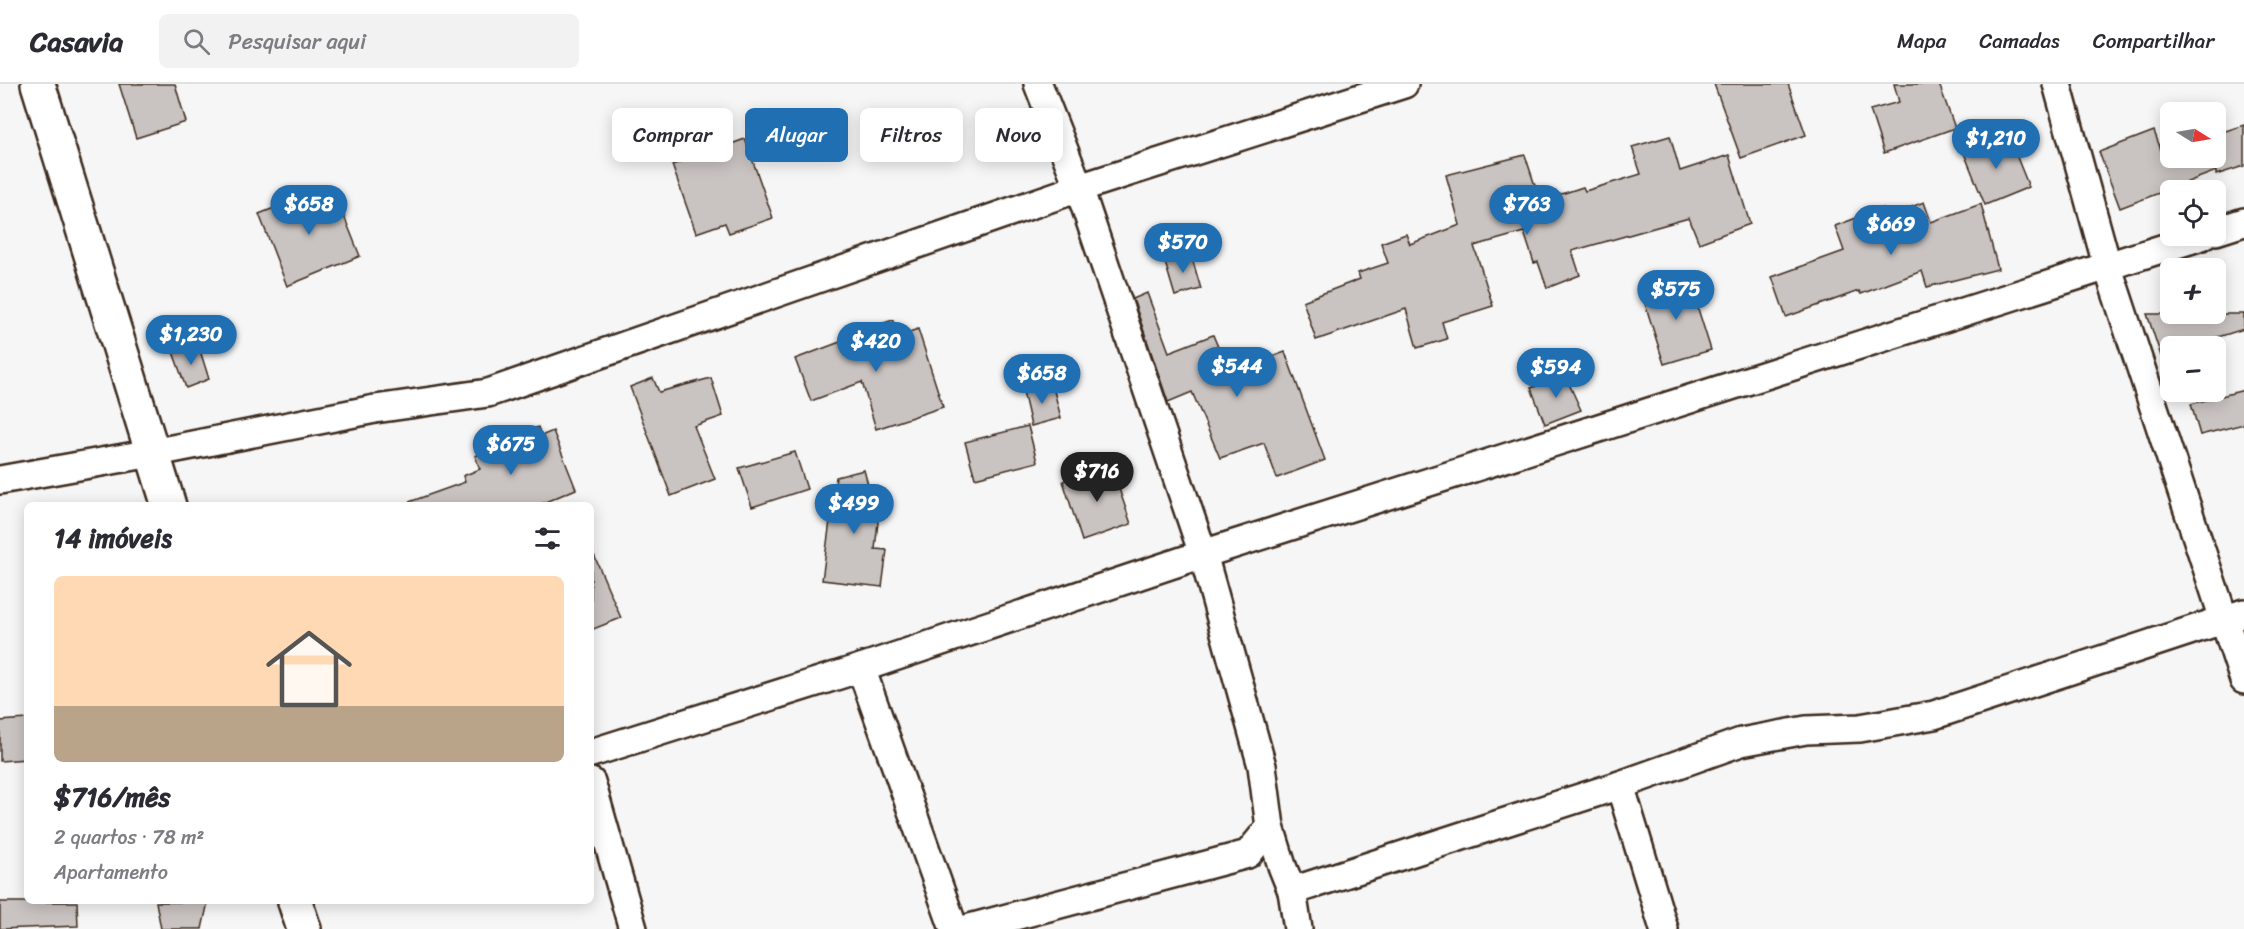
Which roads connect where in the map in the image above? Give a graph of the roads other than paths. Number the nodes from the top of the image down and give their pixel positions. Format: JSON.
{"nodes":[{"id":1,"x":38,"y":84,"type":"edge"},
{"id":2,"x":1038,"y":84,"type":"edge"},
{"id":3,"x":1404,"y":84,"type":"edge"},
{"id":4,"x":2057,"y":84,"type":"edge"},
{"id":5,"x":1079,"y":188,"type":"junction"},
{"id":6,"x":2244,"y":222,"type":"edge"},
{"id":7,"x":2226,"y":228,"type":"edge"},
{"id":8,"x":2169,"y":246,"type":"edge"},
{"id":9,"x":2107,"y":265,"type":"junction"},
{"id":10,"x":152,"y":453,"type":"junction"},
{"id":11,"x":0,"y":480,"type":"edge"},
{"id":12,"x":168,"y":502,"type":"edge"},
{"id":13,"x":1203,"y":554,"type":"junction"},
{"id":14,"x":2235,"y":616,"type":"edge"},
{"id":15,"x":861,"y":668,"type":"junction"},
{"id":16,"x":2244,"y":680,"type":"edge"},
{"id":17,"x":594,"y":752,"type":"edge"},
{"id":18,"x":1620,"y":785,"type":"junction"},
{"id":19,"x":594,"y":792,"type":"edge"},
{"id":20,"x":1270,"y":826,"type":"junction"},
{"id":21,"x":1248,"y":854,"type":"junction"},
{"id":22,"x":1282,"y":866,"type":"junction"},
{"id":23,"x":1292,"y":891,"type":"junction"},
{"id":24,"x":633,"y":929,"type":"edge"},
{"id":25,"x":954,"y":929,"type":"edge"},
{"id":26,"x":966,"y":929,"type":"edge"},
{"id":27,"x":1298,"y":929,"type":"edge"},
{"id":28,"x":1664,"y":929,"type":"edge"}],
"edges":[{"from":1,"to":10,"type":"street"},
{"from":2,"to":5,"type":"street"},
{"from":3,"to":5,"type":"street"},
{"from":4,"to":9,"type":"street"},
{"from":5,"to":10,"type":"street"},
{"from":5,"to":13,"type":"street"},
{"from":6,"to":7,"type":"street"},
{"from":8,"to":9,"type":"street"},
{"from":9,"to":13,"type":"street"},
{"from":9,"to":14,"type":"street"},
{"from":10,"to":11,"type":"street"},
{"from":10,"to":12,"type":"street"},
{"from":13,"to":15,"type":"street"},
{"from":13,"to":20,"type":"street"},
{"from":14,"to":16,"type":"street"},
{"from":14,"to":18,"type":"street"},
{"from":15,"to":17,"type":"street"},
{"from":15,"to":25,"type":"street"},
{"from":18,"to":23,"type":"street"},
{"from":18,"to":28,"type":"street"},
{"from":19,"to":24,"type":"street"},
{"from":20,"to":21,"type":"street"},
{"from":20,"to":22,"type":"street"},
{"from":21,"to":22,"type":"street"},
{"from":21,"to":26,"type":"street"},
{"from":22,"to":23,"type":"street"},
{"from":23,"to":27,"type":"street"}]}
